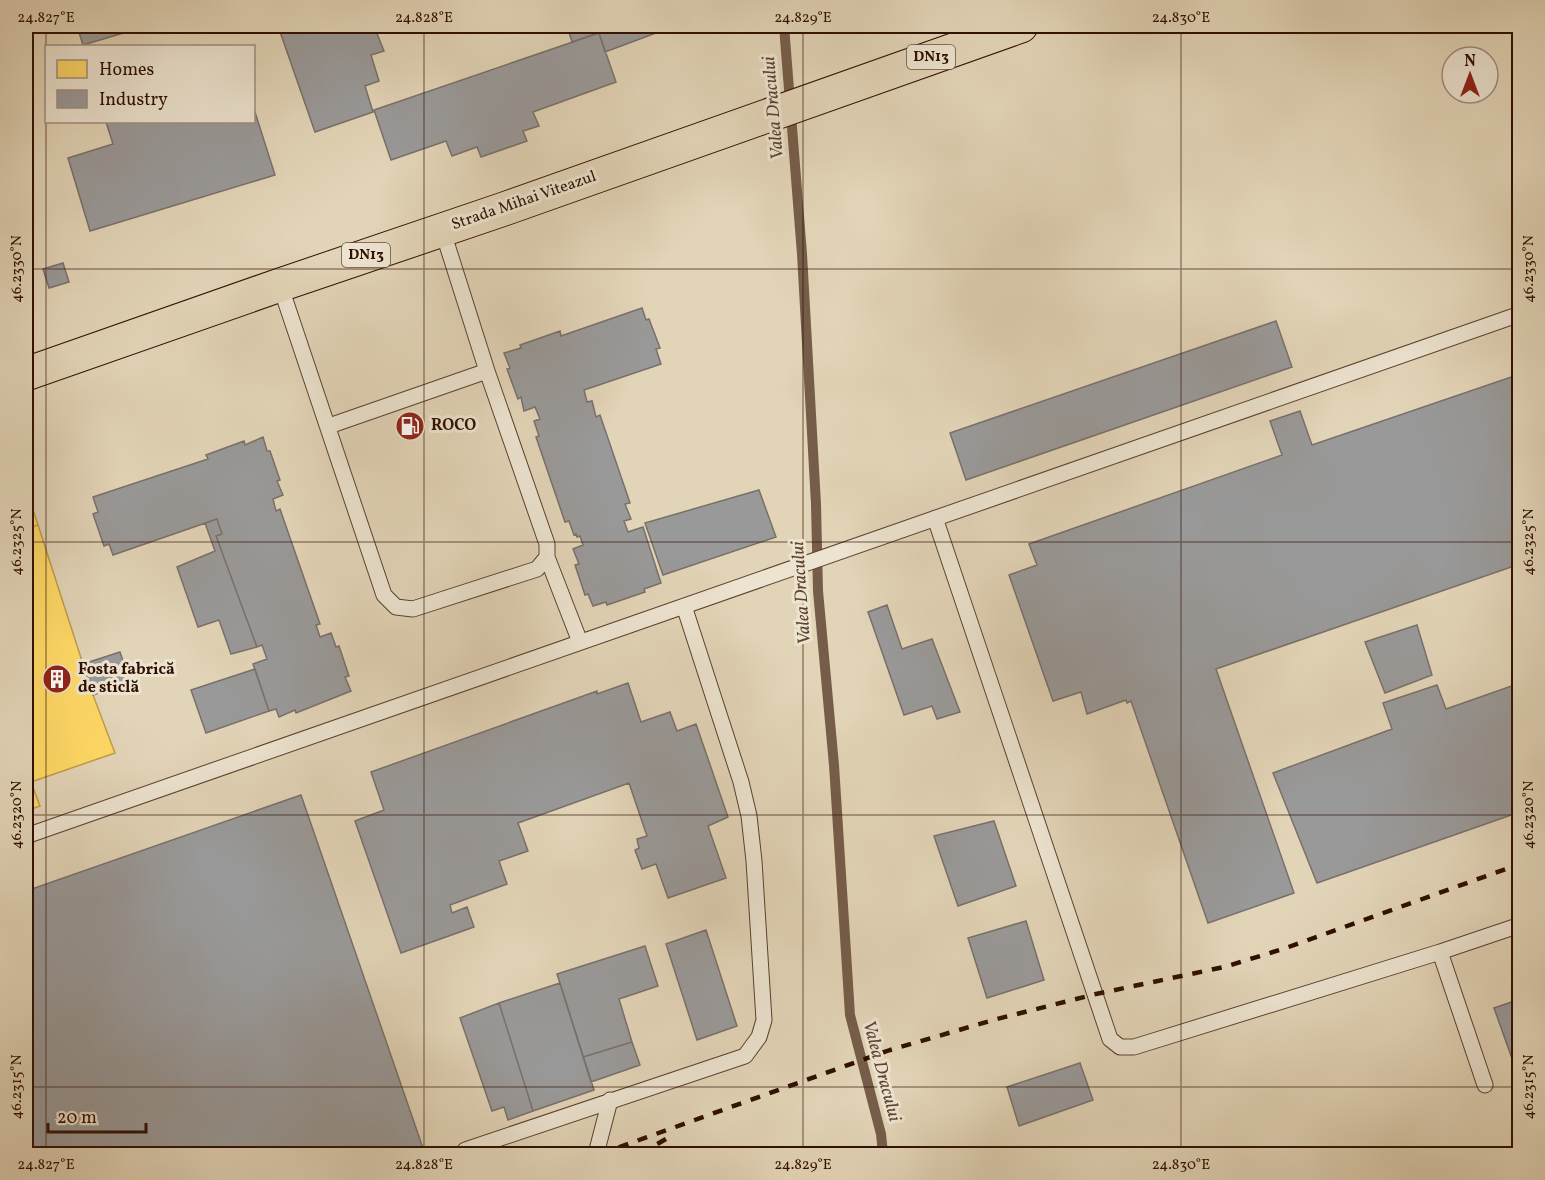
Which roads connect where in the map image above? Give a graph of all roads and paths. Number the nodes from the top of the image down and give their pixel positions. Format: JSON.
{"nodes":[{"id":1,"x":1021,"y":26,"type":"edge"},
{"id":2,"x":441,"y":230,"type":"junction"},
{"id":3,"x":279,"y":285,"type":"junction"},
{"id":4,"x":1520,"y":314,"type":"edge"},
{"id":5,"x":487,"y":371,"type":"junction"},
{"id":6,"x":26,"y":374,"type":"edge"},
{"id":7,"x":329,"y":426,"type":"junction"},
{"id":8,"x":935,"y":518,"type":"junction"},
{"id":9,"x":547,"y":557,"type":"junction"},
{"id":10,"x":684,"y":606,"type":"junction"},
{"id":11,"x":580,"y":642,"type":"junction"},
{"id":12,"x":26,"y":836,"type":"edge"},
{"id":13,"x":1520,"y":925,"type":"edge"},
{"id":14,"x":1440,"y":952,"type":"junction"},
{"id":15,"x":1485,"y":1085,"type":"dead end"},
{"id":16,"x":610,"y":1100,"type":"junction"},
{"id":17,"x":465,"y":1150,"type":"dead end"},
{"id":18,"x":596,"y":1155,"type":"edge"}],
"edges":[{"from":1,"to":2,"type":"highway","name":"Strada Mihai Viteazul","number":"DN13"},
{"from":2,"to":3,"type":"highway","name":"Strada Mihai Viteazul","number":"DN13"},
{"from":2,"to":5,"type":"lane"},
{"from":3,"to":6,"type":"highway","name":"Strada Mihai Viteazul","number":"DN13"},
{"from":3,"to":7,"type":"lane"},
{"from":4,"to":8,"type":"lane"},
{"from":5,"to":7,"type":"lane"},
{"from":5,"to":9,"type":"lane"},
{"from":7,"to":9,"type":"lane"},
{"from":8,"to":10,"type":"lane"},
{"from":8,"to":14,"type":"lane"},
{"from":9,"to":11,"type":"lane"},
{"from":10,"to":11,"type":"lane"},
{"from":10,"to":16,"type":"lane"},
{"from":11,"to":12,"type":"lane"},
{"from":13,"to":14,"type":"lane"},
{"from":14,"to":15,"type":"lane"},
{"from":16,"to":17,"type":"lane"},
{"from":16,"to":18,"type":"lane"}]}
